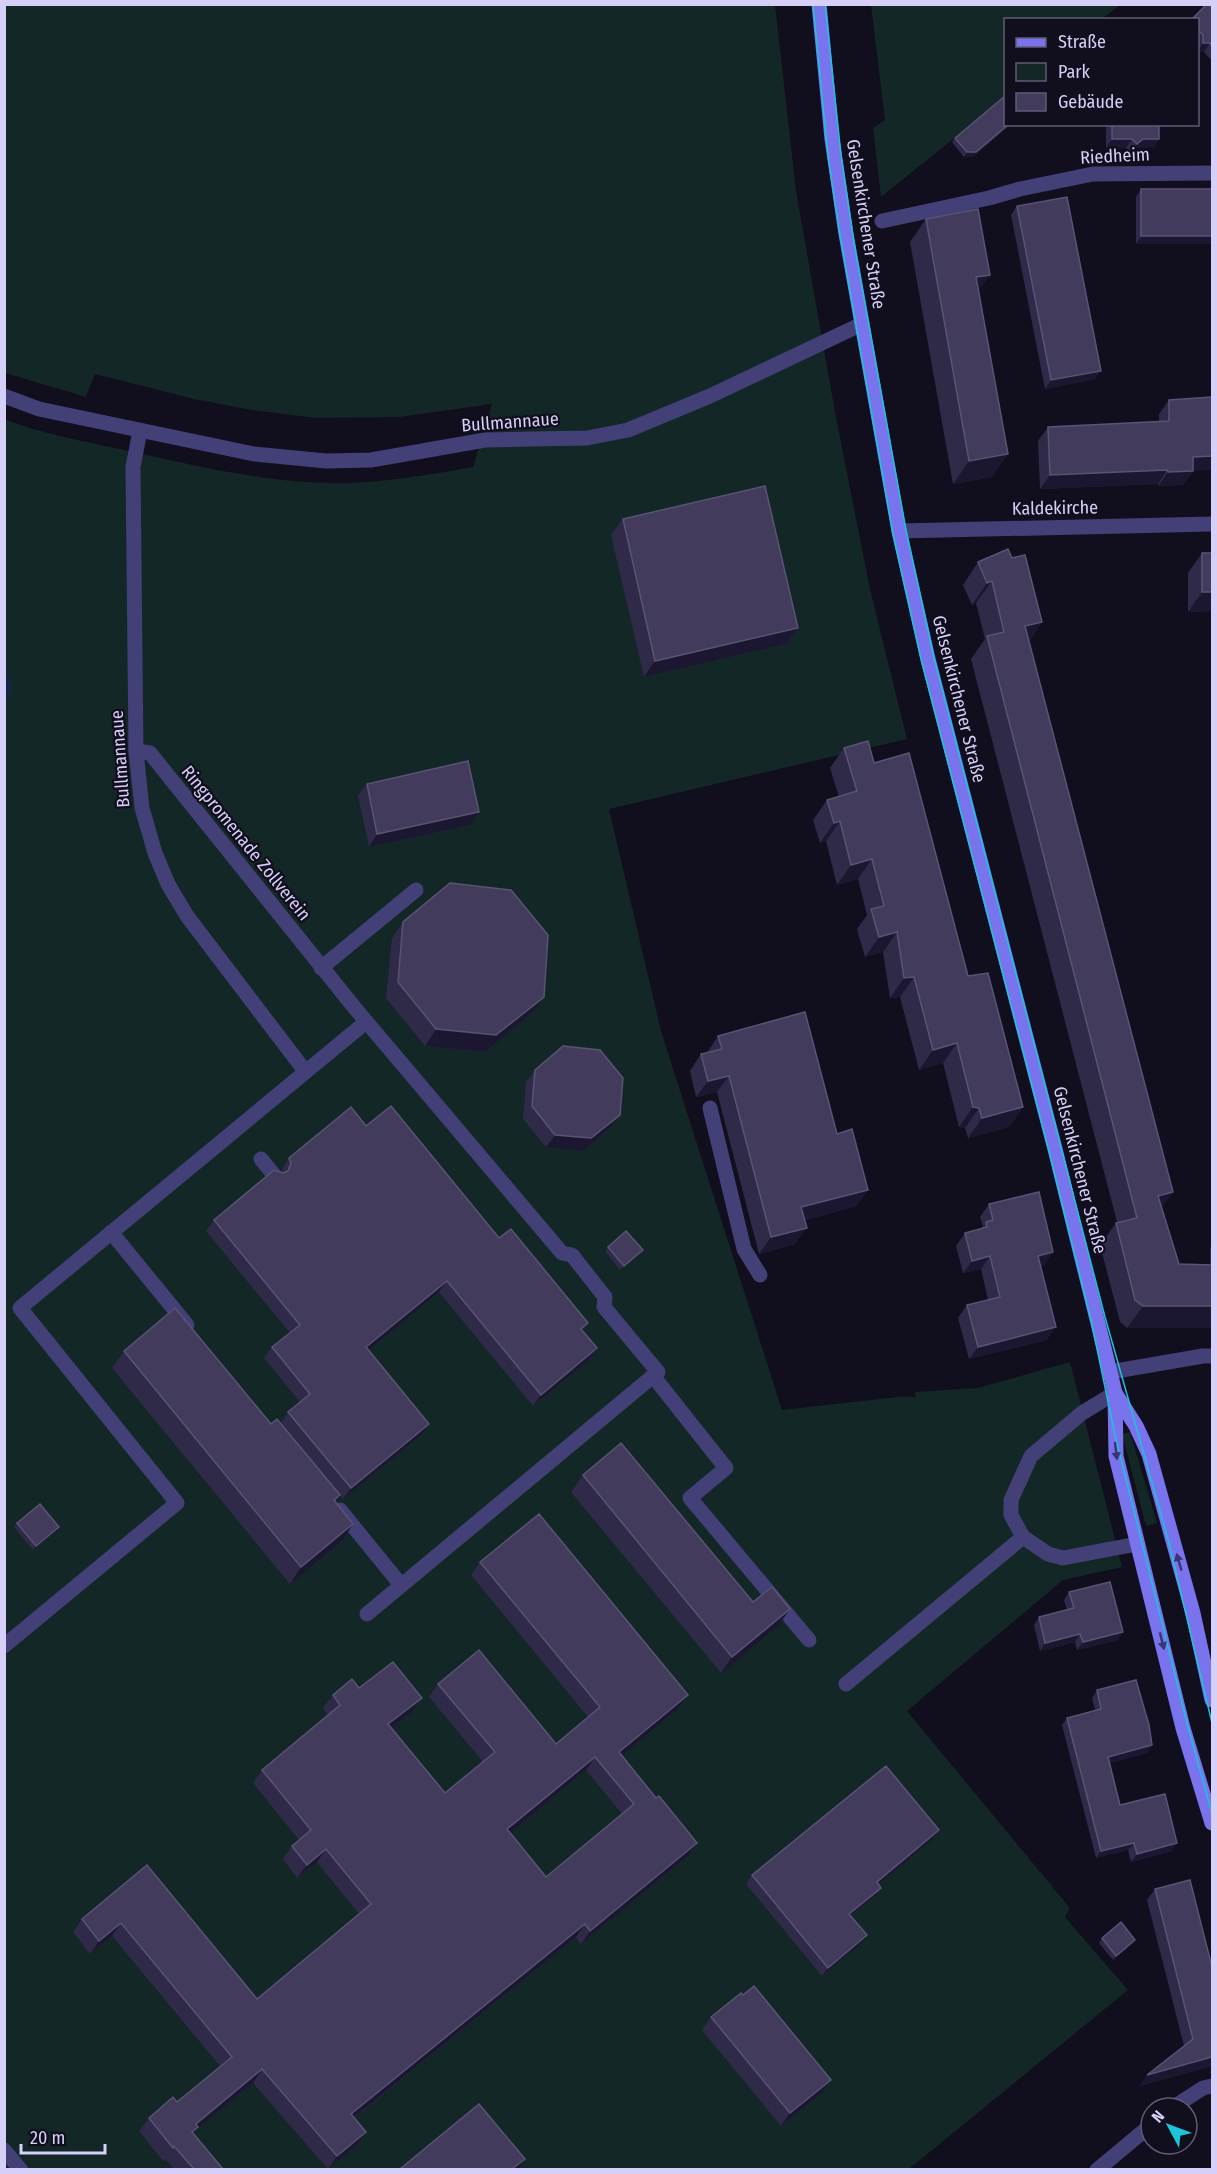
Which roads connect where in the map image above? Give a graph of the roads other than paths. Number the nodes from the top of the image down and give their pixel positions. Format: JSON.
{"nodes":[{"id":1,"x":819,"y":4,"type":"edge"},
{"id":2,"x":1212,"y":173,"type":"edge"},
{"id":3,"x":1020,"y":189,"type":"joint"},
{"id":4,"x":882,"y":221,"type":"dead end"},
{"id":5,"x":862,"y":324,"type":"junction"},
{"id":6,"x":4,"y":396,"type":"edge"},
{"id":7,"x":140,"y":430,"type":"junction"},
{"id":8,"x":1212,"y":524,"type":"edge"},
{"id":9,"x":899,"y":531,"type":"junction"},
{"id":10,"x":136,"y":751,"type":"junction"},
{"id":11,"x":416,"y":890,"type":"dead end"},
{"id":12,"x":321,"y":968,"type":"junction"},
{"id":13,"x":366,"y":1022,"type":"junction"},
{"id":14,"x":305,"y":1071,"type":"junction"},
{"id":15,"x":710,"y":1108,"type":"edge"},
{"id":16,"x":261,"y":1159,"type":"dead end"},
{"id":17,"x":274,"y":1175,"type":"edge"},
{"id":18,"x":111,"y":1232,"type":"junction"},
{"id":19,"x":760,"y":1275,"type":"dead end"},
{"id":20,"x":199,"y":1340,"type":"edge"},
{"id":21,"x":1212,"y":1356,"type":"edge"},
{"id":22,"x":1110,"y":1372,"type":"junction"},
{"id":23,"x":653,"y":1376,"type":"junction"},
{"id":24,"x":1115,"y":1393,"type":"junction"},
{"id":25,"x":328,"y":1496,"type":"edge"},
{"id":26,"x":1023,"y":1537,"type":"junction"},
{"id":27,"x":1137,"y":1544,"type":"junction"},
{"id":28,"x":401,"y":1585,"type":"junction"},
{"id":29,"x":367,"y":1614,"type":"dead end"},
{"id":30,"x":809,"y":1640,"type":"dead end"},
{"id":31,"x":4,"y":1646,"type":"edge"},
{"id":32,"x":846,"y":1684,"type":"dead end"},
{"id":33,"x":1212,"y":1700,"type":"edge"},
{"id":34,"x":1212,"y":1823,"type":"edge"},
{"id":35,"x":1212,"y":2086,"type":"edge"},
{"id":36,"x":1191,"y":2096,"type":"edge"},
{"id":37,"x":1139,"y":2135,"type":"edge"},
{"id":38,"x":4,"y":2150,"type":"edge"},
{"id":39,"x":21,"y":2169,"type":"edge"},
{"id":40,"x":1097,"y":2169,"type":"edge"}],
"edges":[{"from":1,"to":5,"type":"main road","name":"Gelsenkirchener Straße"},
{"from":2,"to":3,"type":"street","name":"Riedheim"},
{"from":3,"to":4,"type":"street","name":"Gelsenkirchener Straße"},
{"from":5,"to":7,"type":"street","name":"Bullmannaue"},
{"from":5,"to":9,"type":"main road","name":"Gelsenkirchener Straße"},
{"from":6,"to":7,"type":"street","name":"Bullmannaue"},
{"from":7,"to":10,"type":"street","name":"Bullmannaue"},
{"from":8,"to":9,"type":"street","name":"Kaldekirche"},
{"from":9,"to":22,"type":"main road","name":"Gelsenkirchener Straße"},
{"from":10,"to":12,"type":"street","name":"Ringpromenade Zollverein"},
{"from":10,"to":14,"type":"street","name":"Bullmannaue"},
{"from":11,"to":12,"type":"street"},
{"from":12,"to":13,"type":"street","name":"Ringpromenade Zollverein"},
{"from":13,"to":14,"type":"street"},
{"from":13,"to":23,"type":"street","name":"Ringpromenade Zollverein"},
{"from":14,"to":18,"type":"street"},
{"from":15,"to":19,"type":"street"},
{"from":16,"to":17,"type":"street"},
{"from":18,"to":20,"type":"street"},
{"from":18,"to":31,"type":"street"},
{"from":21,"to":22,"type":"street"},
{"from":22,"to":24,"type":"main road","name":"Gelsenkirchener Straße"},
{"from":23,"to":28,"type":"street"},
{"from":23,"to":30,"type":"street"},
{"from":24,"to":26,"type":"street"},
{"from":24,"to":27,"type":"main road","name":"Gelsenkirchener Straße","one_way":true},
{"from":33,"to":24,"type":"main road","name":"Gelsenkirchener Straße","one_way":true},
{"from":25,"to":28,"type":"street"},
{"from":26,"to":27,"type":"street"},
{"from":26,"to":32,"type":"street"},
{"from":27,"to":34,"type":"main road","name":"Gelsenkirchener Straße","one_way":true},
{"from":28,"to":29,"type":"street"},
{"from":35,"to":36,"type":"street"},
{"from":37,"to":40,"type":"street"},
{"from":38,"to":39,"type":"street"}]}
